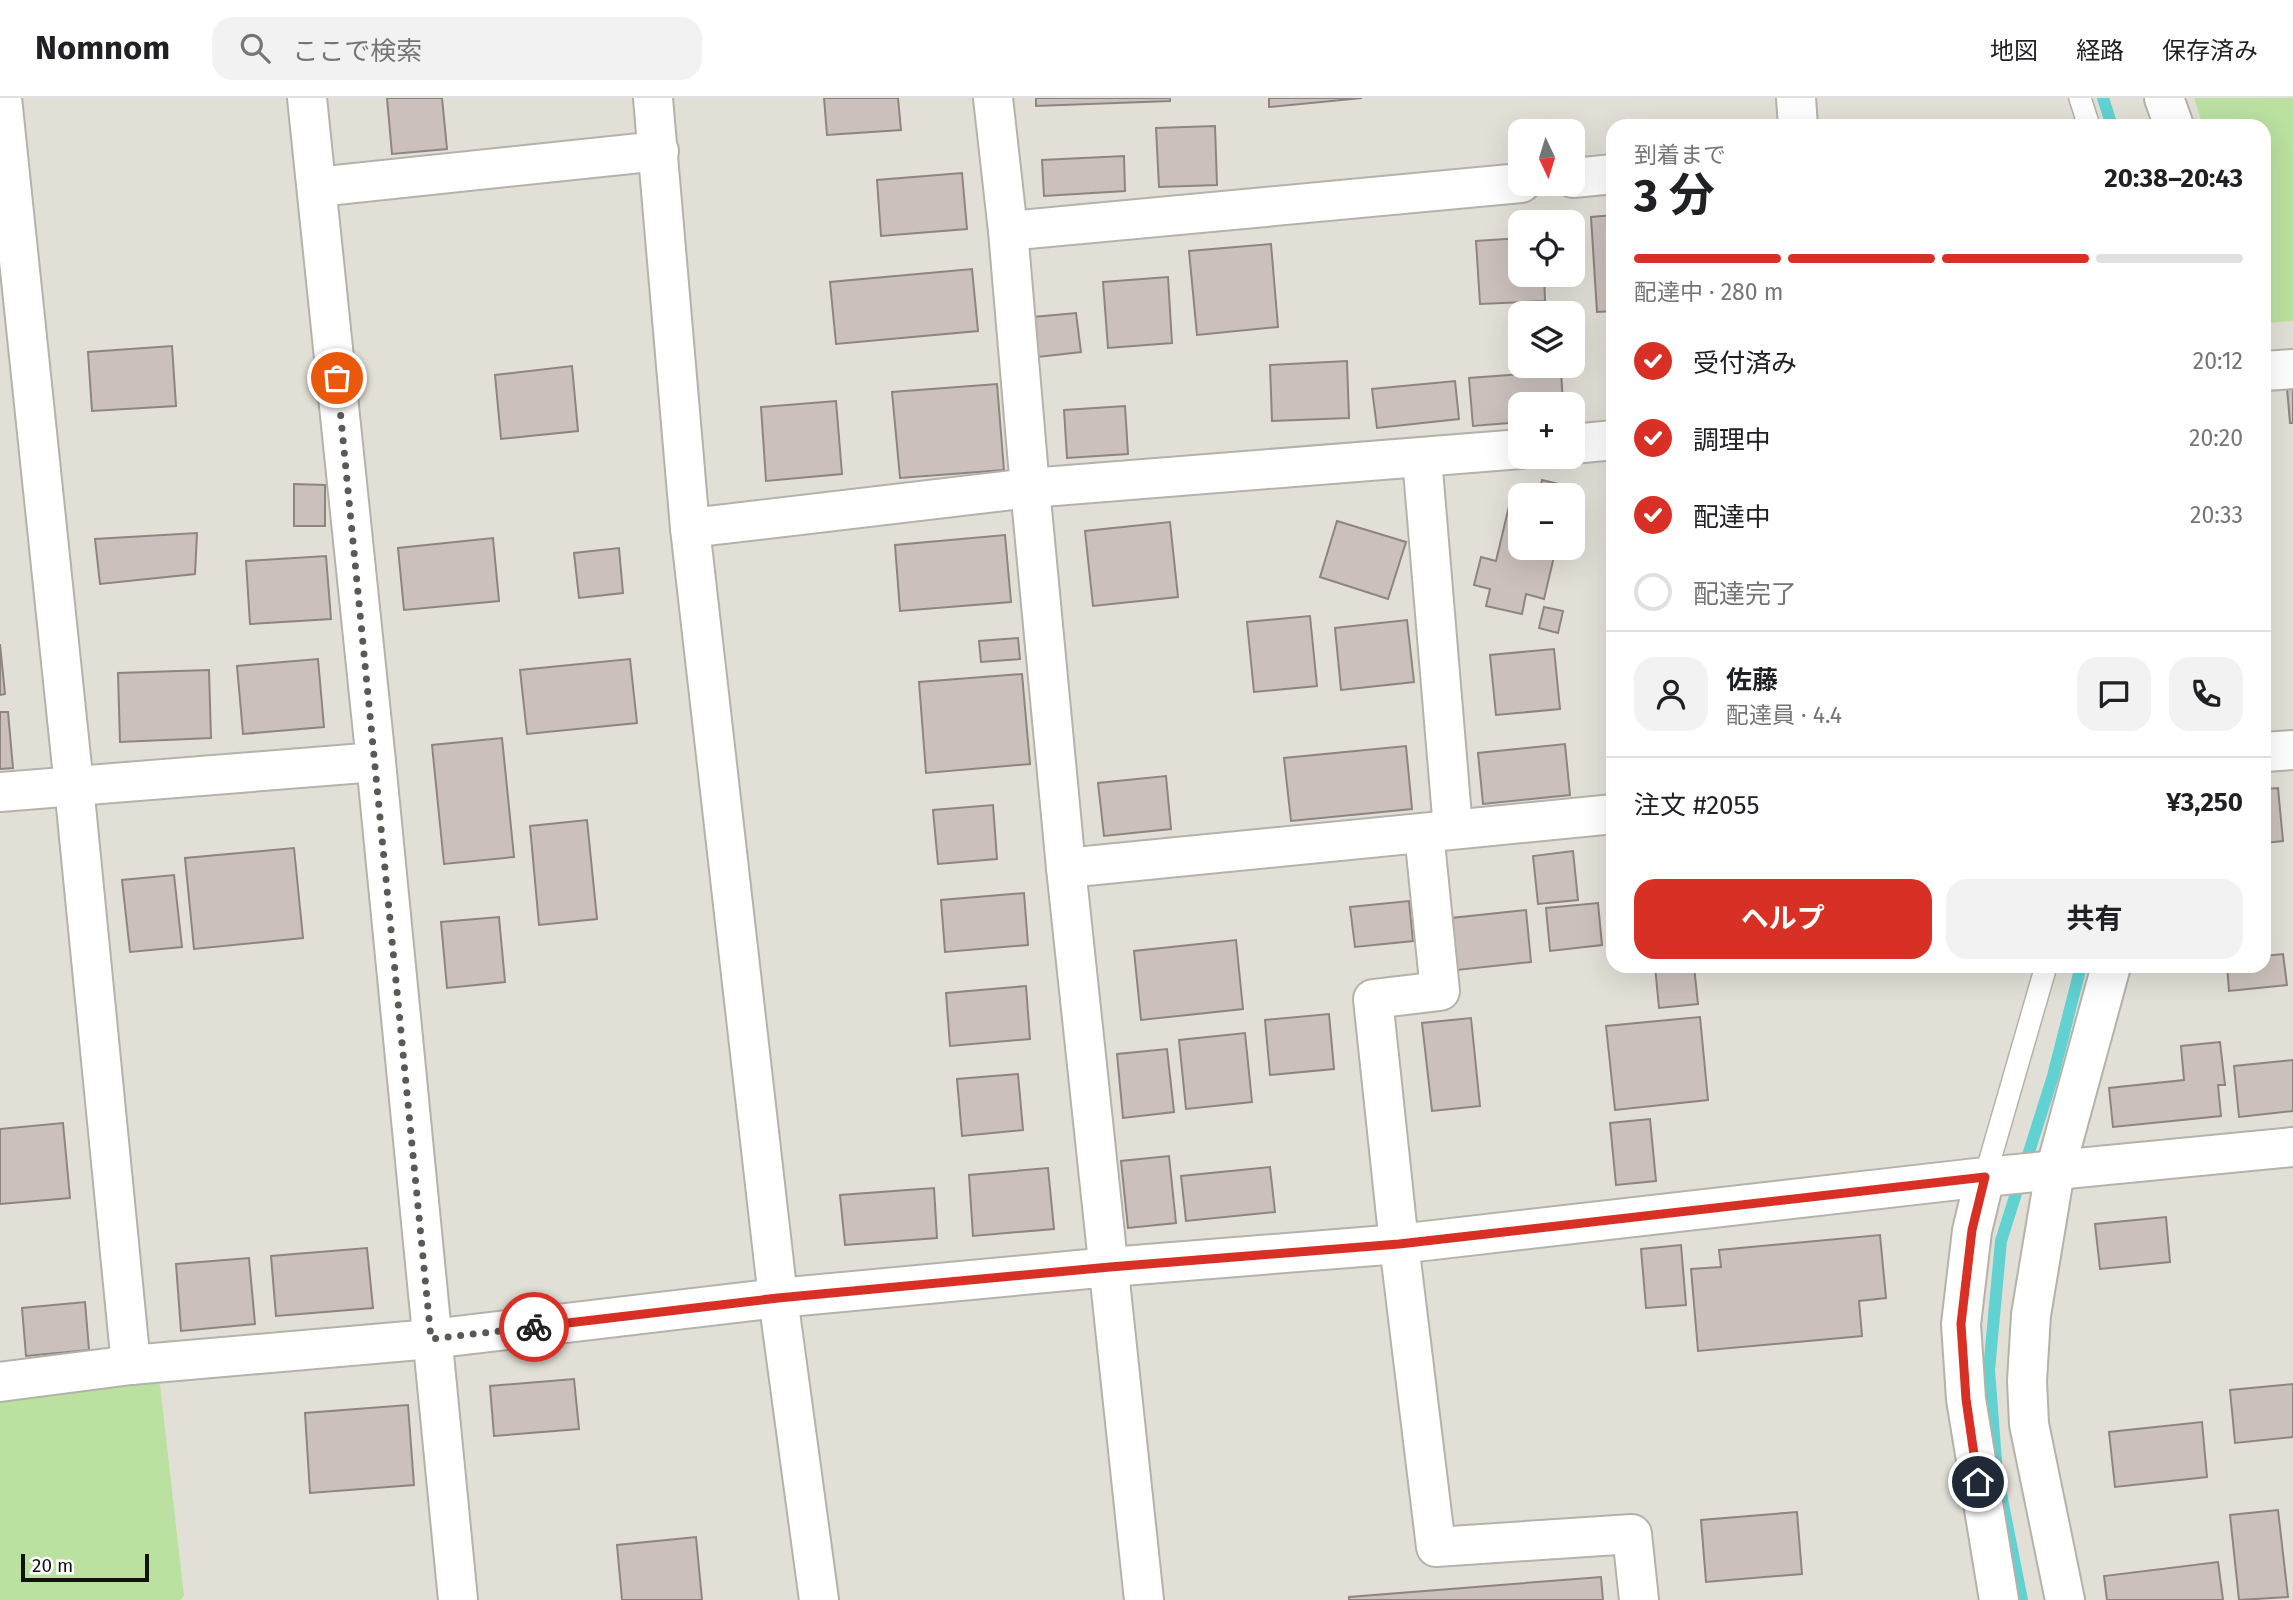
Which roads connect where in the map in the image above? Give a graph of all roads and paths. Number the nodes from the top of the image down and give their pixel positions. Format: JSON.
{"nodes":[{"id":1,"x":2,"y":98,"type":"edge"},
{"id":2,"x":307,"y":98,"type":"edge"},
{"id":3,"x":653,"y":98,"type":"edge"},
{"id":4,"x":993,"y":98,"type":"edge"},
{"id":5,"x":1796,"y":98,"type":"edge"},
{"id":6,"x":2080,"y":98,"type":"edge"},
{"id":7,"x":2164,"y":98,"type":"edge"},
{"id":8,"x":1798,"y":119,"type":"edge"},
{"id":9,"x":2087,"y":119,"type":"edge"},
{"id":10,"x":2172,"y":119,"type":"edge"},
{"id":11,"x":659,"y":150,"type":"junction"},
{"id":12,"x":1606,"y":175,"type":"edge"},
{"id":13,"x":1586,"y":177,"type":"edge"},
{"id":14,"x":1508,"y":184,"type":"edge"},
{"id":15,"x":317,"y":187,"type":"junction"},
{"id":16,"x":1008,"y":231,"type":"junction"},
{"id":17,"x":2293,"y":369,"type":"edge"},
{"id":18,"x":2271,"y":371,"type":"edge"},
{"id":19,"x":1606,"y":441,"type":"edge"},
{"id":20,"x":1585,"y":443,"type":"edge"},
{"id":21,"x":1508,"y":450,"type":"edge"},
{"id":22,"x":1422,"y":458,"type":"junction"},
{"id":23,"x":1030,"y":488,"type":"junction"},
{"id":24,"x":690,"y":528,"type":"junction"},
{"id":25,"x":2293,"y":750,"type":"edge"},
{"id":26,"x":2271,"y":752,"type":"edge"},
{"id":27,"x":376,"y":762,"type":"junction"},
{"id":28,"x":74,"y":786,"type":"junction"},
{"id":29,"x":0,"y":792,"type":"edge"},
{"id":30,"x":1606,"y":815,"type":"edge"},
{"id":31,"x":1439,"y":831,"type":"junction"},
{"id":32,"x":1066,"y":868,"type":"junction"},
{"id":33,"x":2044,"y":973,"type":"edge"},
{"id":34,"x":2109,"y":973,"type":"edge"},
{"id":35,"x":2293,"y":1147,"type":"edge"},
{"id":36,"x":2055,"y":1171,"type":"junction"},
{"id":37,"x":1985,"y":1177,"type":"junction"},
{"id":38,"x":1399,"y":1244,"type":"junction"},
{"id":39,"x":1110,"y":1267,"type":"junction"},
{"id":40,"x":778,"y":1298,"type":"junction"},
{"id":41,"x":431,"y":1339,"type":"junction"},
{"id":42,"x":131,"y":1365,"type":"junction"},
{"id":43,"x":0,"y":1382,"type":"edge"},
{"id":44,"x":458,"y":1600,"type":"edge"},
{"id":45,"x":819,"y":1600,"type":"edge"},
{"id":46,"x":1144,"y":1600,"type":"edge"},
{"id":47,"x":1639,"y":1600,"type":"edge"},
{"id":48,"x":1999,"y":1600,"type":"edge"},
{"id":49,"x":2065,"y":1600,"type":"edge"}],
"edges":[{"from":1,"to":28,"type":"street"},
{"from":2,"to":15,"type":"street"},
{"from":3,"to":11,"type":"street"},
{"from":4,"to":16,"type":"street"},
{"from":5,"to":8,"type":"street"},
{"from":6,"to":9,"type":"lane"},
{"from":7,"to":10,"type":"street"},
{"from":11,"to":15,"type":"street"},
{"from":11,"to":24,"type":"street"},
{"from":12,"to":13,"type":"street"},
{"from":14,"to":16,"type":"street"},
{"from":15,"to":27,"type":"street"},
{"from":16,"to":23,"type":"street"},
{"from":17,"to":18,"type":"street"},
{"from":19,"to":20,"type":"street"},
{"from":21,"to":22,"type":"street"},
{"from":22,"to":23,"type":"street"},
{"from":22,"to":31,"type":"street"},
{"from":23,"to":24,"type":"street"},
{"from":23,"to":32,"type":"street"},
{"from":24,"to":40,"type":"street"},
{"from":25,"to":26,"type":"street"},
{"from":27,"to":28,"type":"street"},
{"from":27,"to":41,"type":"street"},
{"from":28,"to":29,"type":"street"},
{"from":28,"to":42,"type":"street"},
{"from":30,"to":31,"type":"street"},
{"from":31,"to":32,"type":"street"},
{"from":31,"to":38,"type":"street"},
{"from":32,"to":39,"type":"street"},
{"from":33,"to":37,"type":"lane"},
{"from":34,"to":36,"type":"street"},
{"from":35,"to":36,"type":"street"},
{"from":36,"to":37,"type":"street"},
{"from":36,"to":49,"type":"street"},
{"from":37,"to":38,"type":"street"},
{"from":37,"to":48,"type":"street"},
{"from":38,"to":39,"type":"street"},
{"from":38,"to":47,"type":"street"},
{"from":39,"to":40,"type":"street"},
{"from":39,"to":46,"type":"street"},
{"from":40,"to":41,"type":"street"},
{"from":40,"to":45,"type":"street"},
{"from":41,"to":42,"type":"street"},
{"from":41,"to":44,"type":"street"},
{"from":42,"to":43,"type":"street"}]}
